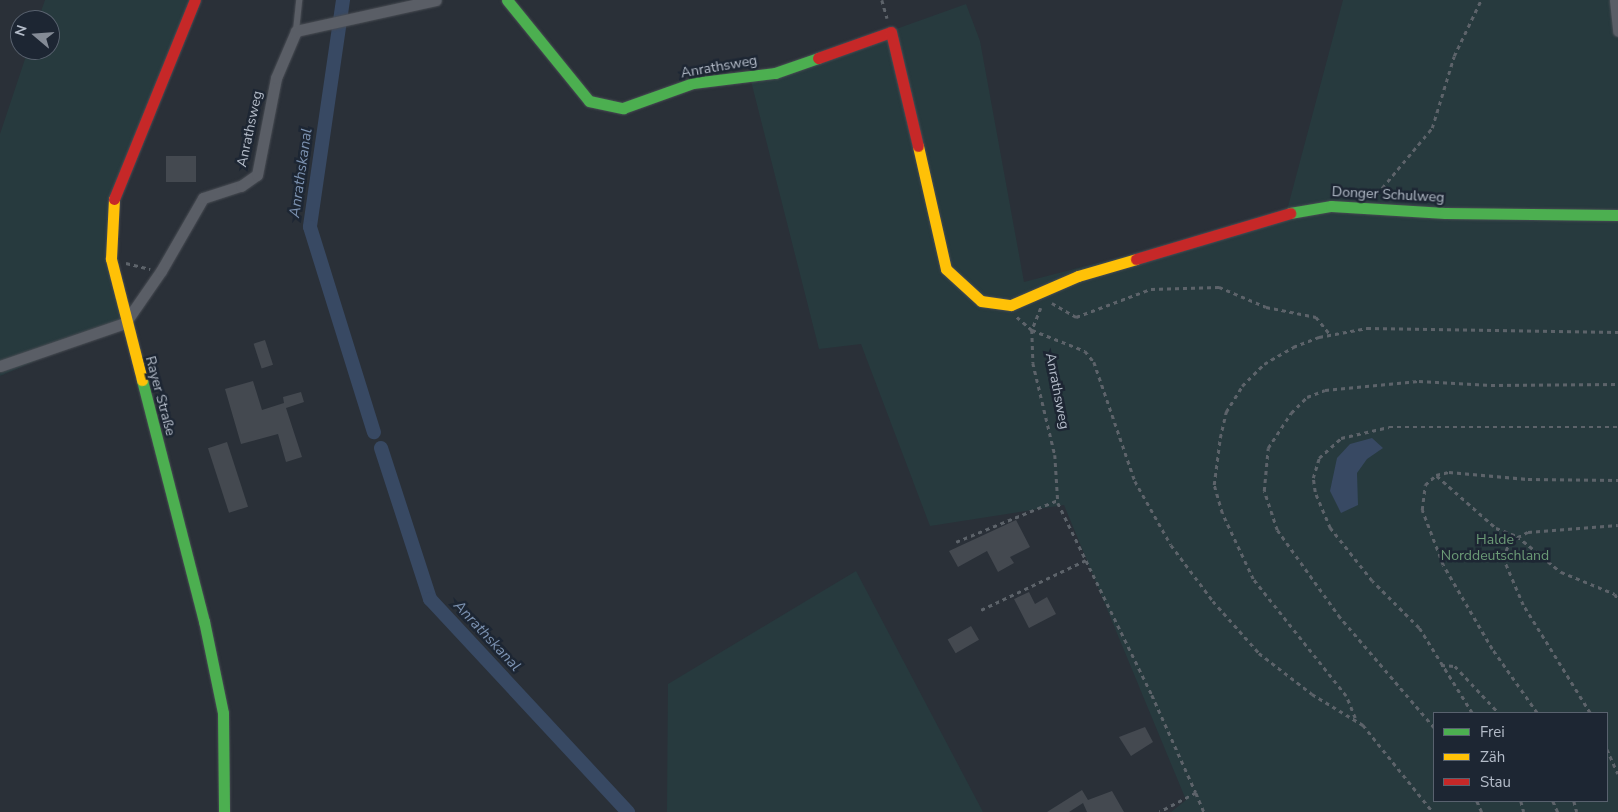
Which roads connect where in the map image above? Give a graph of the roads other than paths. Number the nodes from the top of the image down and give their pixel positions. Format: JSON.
{"nodes":[{"id":1,"x":196,"y":0,"type":"edge"},
{"id":2,"x":299,"y":0,"type":"edge"},
{"id":3,"x":436,"y":0,"type":"edge"},
{"id":4,"x":508,"y":0,"type":"edge"},
{"id":5,"x":1615,"y":0,"type":"edge"},
{"id":6,"x":296,"y":31,"type":"junction"},
{"id":7,"x":1618,"y":31,"type":"edge"},
{"id":8,"x":1618,"y":216,"type":"edge"},
{"id":9,"x":1049,"y":288,"type":"joint"},
{"id":10,"x":125,"y":322,"type":"junction"},
{"id":11,"x":0,"y":366,"type":"edge"},
{"id":12,"x":224,"y":812,"type":"edge"}],
"edges":[{"from":1,"to":10,"type":"street","name":"Rayer Straße"},
{"from":2,"to":6,"type":"lane"},
{"from":3,"to":6,"type":"street"},
{"from":4,"to":9,"type":"street","name":"Anrathsweg"},
{"from":5,"to":7,"type":"street"},
{"from":6,"to":10,"type":"street","name":"Anrathsweg"},
{"from":8,"to":9,"type":"street","name":"Donger Schulweg"},
{"from":10,"to":11,"type":"street"},
{"from":10,"to":12,"type":"street","name":"Rayer Straße"}]}
